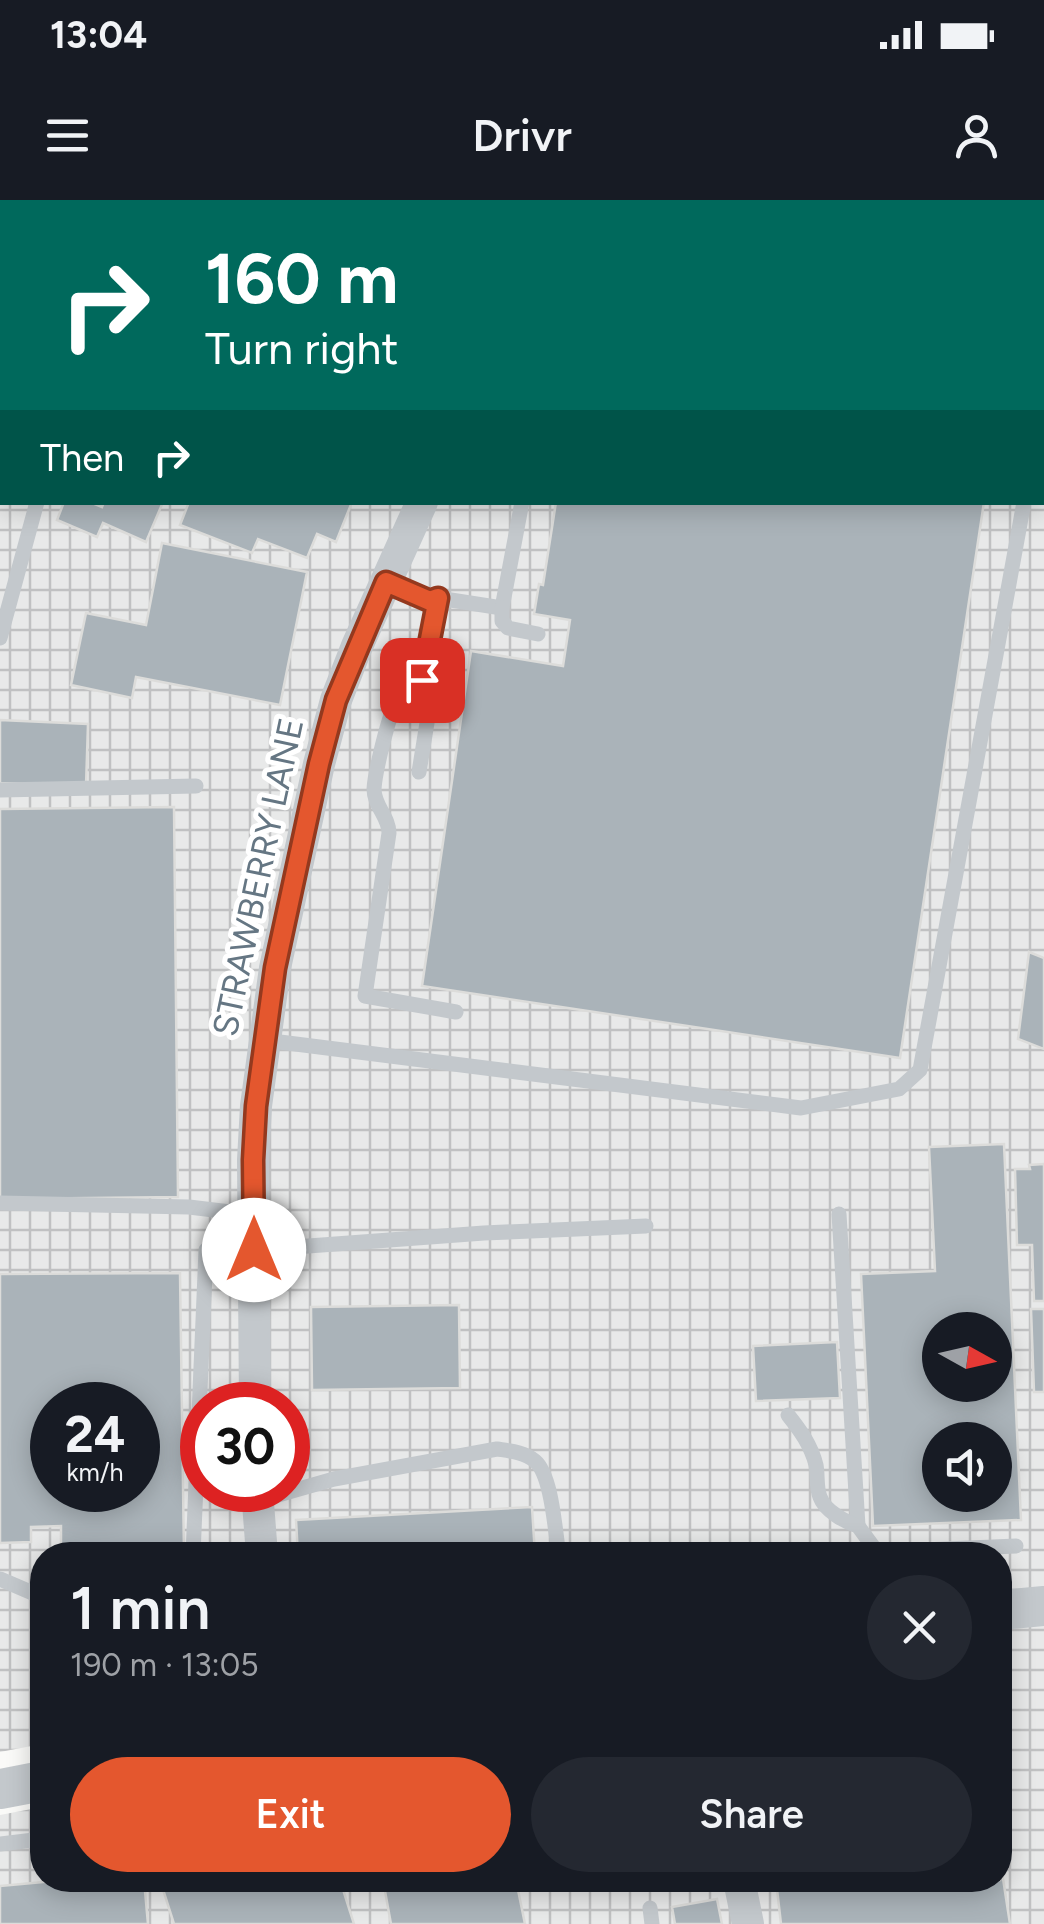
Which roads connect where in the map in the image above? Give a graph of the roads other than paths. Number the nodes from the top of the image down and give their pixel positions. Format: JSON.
{"nodes":[{"id":1,"x":36,"y":505,"type":"edge"},
{"id":2,"x":421,"y":505,"type":"edge"},
{"id":3,"x":521,"y":505,"type":"edge"},
{"id":4,"x":1023,"y":505,"type":"edge"},
{"id":5,"x":386,"y":582,"type":"junction"},
{"id":6,"x":438,"y":598,"type":"junction"},
{"id":7,"x":502,"y":608,"type":"junction"},
{"id":8,"x":538,"y":634,"type":"dead end"},
{"id":9,"x":0,"y":638,"type":"edge"},
{"id":10,"x":422,"y":680,"type":"junction"},
{"id":11,"x":420,"y":772,"type":"dead end"},
{"id":12,"x":196,"y":786,"type":"dead end"},
{"id":13,"x":0,"y":790,"type":"edge"},
{"id":14,"x":456,"y":1012,"type":"dead end"},
{"id":15,"x":264,"y":1040,"type":"junction"},
{"id":16,"x":0,"y":1204,"type":"edge"},
{"id":17,"x":839,"y":1214,"type":"dead end"},
{"id":18,"x":254,"y":1215,"type":"junction"},
{"id":19,"x":646,"y":1226,"type":"dead end"},
{"id":20,"x":254,"y":1250,"type":"junction"},
{"id":21,"x":255,"y":1382,"type":"edge"},
{"id":22,"x":788,"y":1415,"type":"dead end"},
{"id":23,"x":310,"y":1484,"type":"edge"},
{"id":24,"x":258,"y":1512,"type":"edge"},
{"id":25,"x":858,"y":1526,"type":"junction"},
{"id":26,"x":194,"y":1542,"type":"edge"},
{"id":27,"x":261,"y":1542,"type":"edge"},
{"id":28,"x":557,"y":1542,"type":"edge"},
{"id":29,"x":868,"y":1542,"type":"edge"},
{"id":30,"x":1012,"y":1546,"type":"edge"},
{"id":31,"x":1016,"y":1546,"type":"dead end"},
{"id":32,"x":0,"y":1579,"type":"edge"},
{"id":33,"x":30,"y":1592,"type":"edge"},
{"id":34,"x":1044,"y":1606,"type":"edge"},
{"id":35,"x":1012,"y":1609,"type":"edge"},
{"id":36,"x":30,"y":1783,"type":"edge"},
{"id":37,"x":0,"y":1789,"type":"edge"},
{"id":38,"x":30,"y":1841,"type":"edge"},
{"id":39,"x":0,"y":1844,"type":"edge"},
{"id":40,"x":741,"y":1892,"type":"edge"},
{"id":41,"x":748,"y":1924,"type":"edge"}],
"edges":[{"from":1,"to":9,"type":"lane"},
{"from":2,"to":5,"type":"street","name":"STRAWBERRY LANE"},
{"from":3,"to":7,"type":"lane"},
{"from":4,"to":15,"type":"lane"},
{"from":5,"to":6,"type":"lane"},
{"from":5,"to":15,"type":"street","name":"STRAWBERRY LANE"},
{"from":6,"to":7,"type":"lane"},
{"from":6,"to":10,"type":"lane"},
{"from":7,"to":8,"type":"lane"},
{"from":10,"to":11,"type":"lane"},
{"from":10,"to":14,"type":"lane"},
{"from":12,"to":13,"type":"lane"},
{"from":15,"to":18,"type":"street","name":"STRAWBERRY LANE"},
{"from":16,"to":18,"type":"lane"},
{"from":17,"to":25,"type":"lane"},
{"from":18,"to":20,"type":"street","name":"STRAWBERRY LANE"},
{"from":19,"to":20,"type":"lane"},
{"from":20,"to":21,"type":"street","name":"STRAWBERRY LANE"},
{"from":20,"to":26,"type":"lane"},
{"from":22,"to":25,"type":"lane"},
{"from":23,"to":28,"type":"lane"},
{"from":24,"to":27,"type":"street"},
{"from":25,"to":29,"type":"lane"},
{"from":30,"to":31,"type":"lane"},
{"from":32,"to":33,"type":"lane"},
{"from":34,"to":35,"type":"street"},
{"from":36,"to":37,"type":"street"},
{"from":38,"to":39,"type":"lane"},
{"from":40,"to":41,"type":"street"}]}
